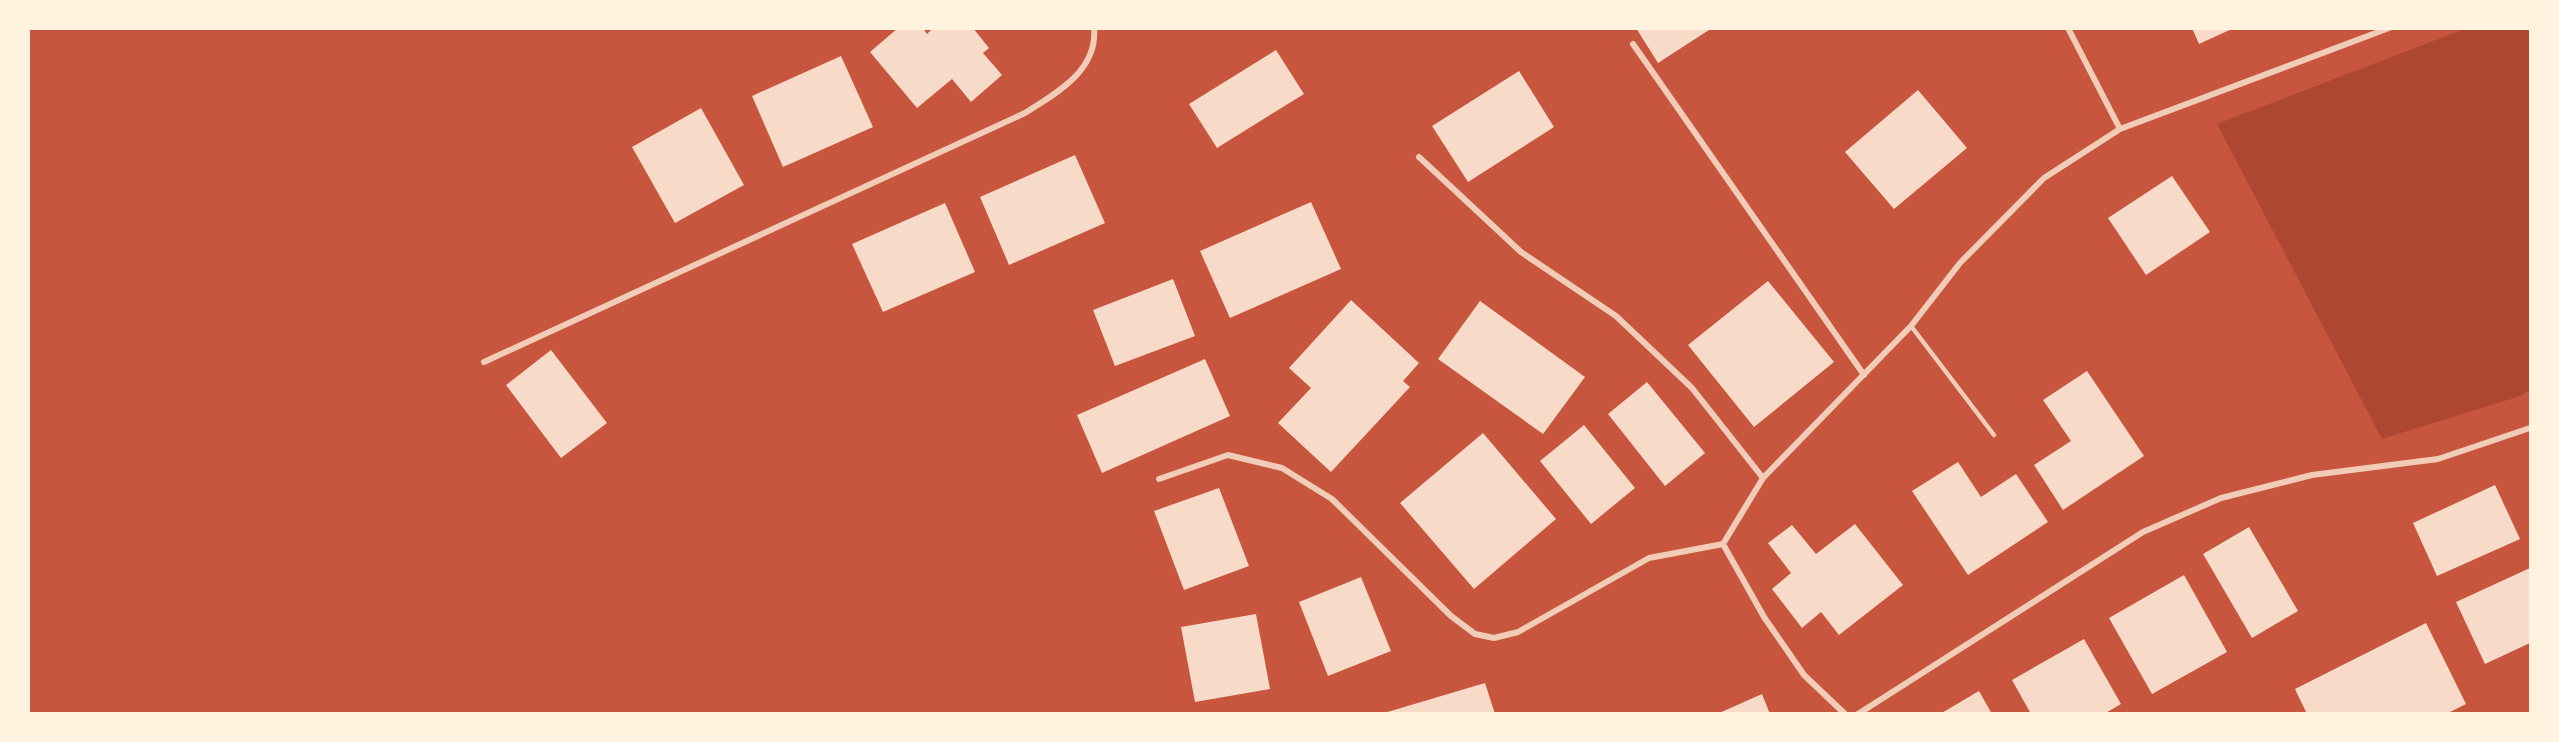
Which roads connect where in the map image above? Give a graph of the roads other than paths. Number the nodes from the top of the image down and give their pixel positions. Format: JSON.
{"nodes":[{"id":1,"x":1094,"y":28,"type":"edge"},
{"id":2,"x":2068,"y":28,"type":"edge"},
{"id":3,"x":2389,"y":28,"type":"edge"},
{"id":4,"x":1632,"y":44,"type":"dead end"},
{"id":5,"x":2120,"y":129,"type":"junction"},
{"id":6,"x":1419,"y":157,"type":"dead end"},
{"id":7,"x":1911,"y":326,"type":"junction"},
{"id":8,"x":484,"y":362,"type":"dead end"},
{"id":9,"x":1864,"y":375,"type":"junction"},
{"id":10,"x":2530,"y":428,"type":"edge"},
{"id":11,"x":1994,"y":435,"type":"dead end"},
{"id":12,"x":1763,"y":478,"type":"junction"},
{"id":13,"x":1159,"y":479,"type":"dead end"},
{"id":14,"x":1723,"y":544,"type":"junction"},
{"id":15,"x":1845,"y":714,"type":"edge"},
{"id":16,"x":1858,"y":714,"type":"edge"}],
"edges":[{"from":1,"to":8,"type":"street"},
{"from":2,"to":5,"type":"street"},
{"from":3,"to":5,"type":"street"},
{"from":4,"to":9,"type":"street"},
{"from":5,"to":7,"type":"street"},
{"from":6,"to":12,"type":"street"},
{"from":7,"to":9,"type":"street"},
{"from":7,"to":11,"type":"lane"},
{"from":9,"to":12,"type":"street"},
{"from":10,"to":16,"type":"street"},
{"from":12,"to":14,"type":"street"},
{"from":13,"to":14,"type":"street"},
{"from":14,"to":15,"type":"street"}]}
